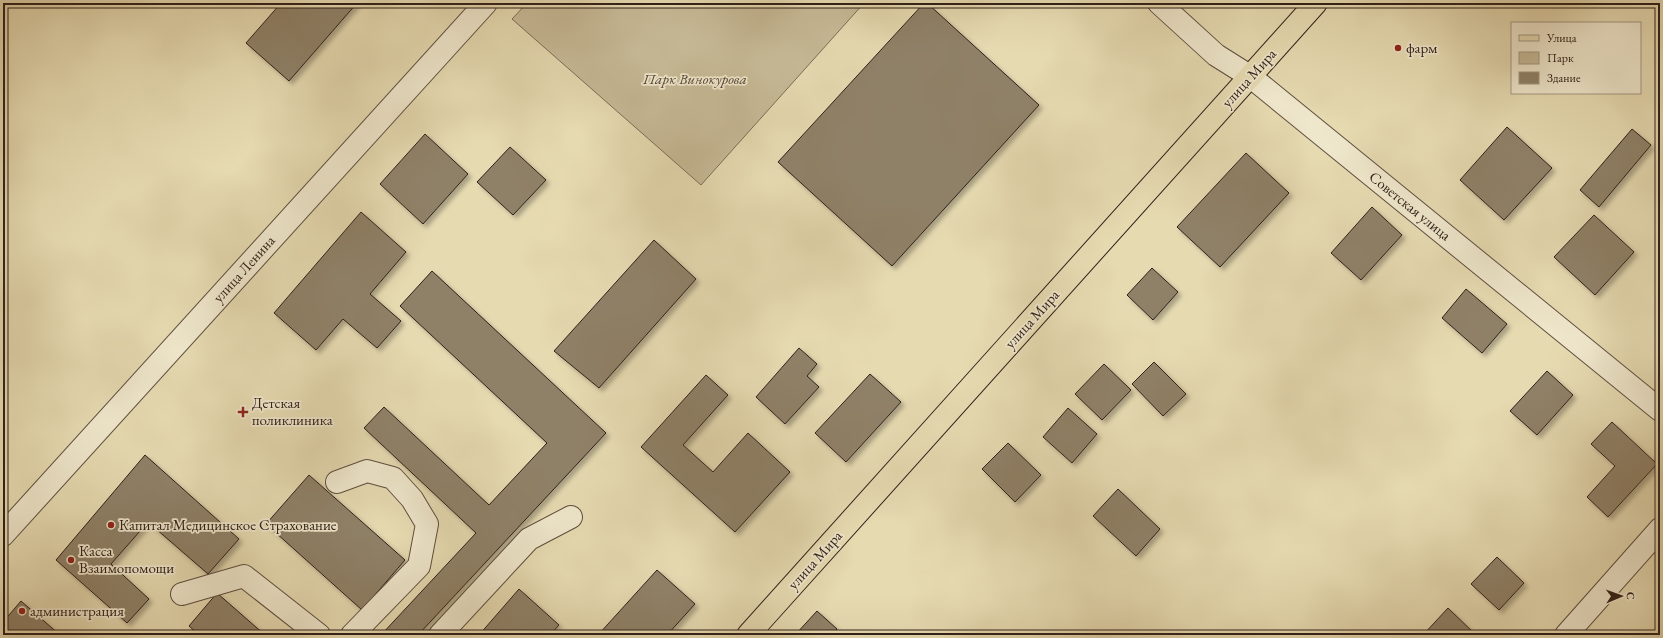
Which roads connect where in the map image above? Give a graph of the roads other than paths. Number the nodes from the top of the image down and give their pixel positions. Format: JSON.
{"nodes":[{"id":1,"x":486,"y":3,"type":"edge"},
{"id":2,"x":1159,"y":3,"type":"edge"},
{"id":3,"x":1316,"y":3,"type":"edge"},
{"id":4,"x":1251,"y":76,"type":"junction"},
{"id":5,"x":1660,"y":410,"type":"edge"},
{"id":6,"x":337,"y":482,"type":"dead end"},
{"id":7,"x":571,"y":517,"type":"dead end"},
{"id":8,"x":1660,"y":529,"type":"edge"},
{"id":9,"x":3,"y":535,"type":"edge"},
{"id":10,"x":182,"y":594,"type":"dead end"},
{"id":11,"x":319,"y":635,"type":"edge"},
{"id":12,"x":352,"y":635,"type":"edge"},
{"id":13,"x":440,"y":635,"type":"edge"},
{"id":14,"x":748,"y":635,"type":"edge"},
{"id":15,"x":1566,"y":635,"type":"edge"}],
"edges":[{"from":1,"to":9,"type":"street","name":"улица Ленина"},
{"from":2,"to":4,"type":"street","name":"Советская улица"},
{"from":3,"to":4,"type":"main road","name":"улица Мира"},
{"from":4,"to":5,"type":"street","name":"Советская улица"},
{"from":4,"to":14,"type":"main road","name":"улица Мира"},
{"from":6,"to":12,"type":"street"},
{"from":7,"to":13,"type":"street"},
{"from":8,"to":15,"type":"street"},
{"from":10,"to":11,"type":"street"}]}
